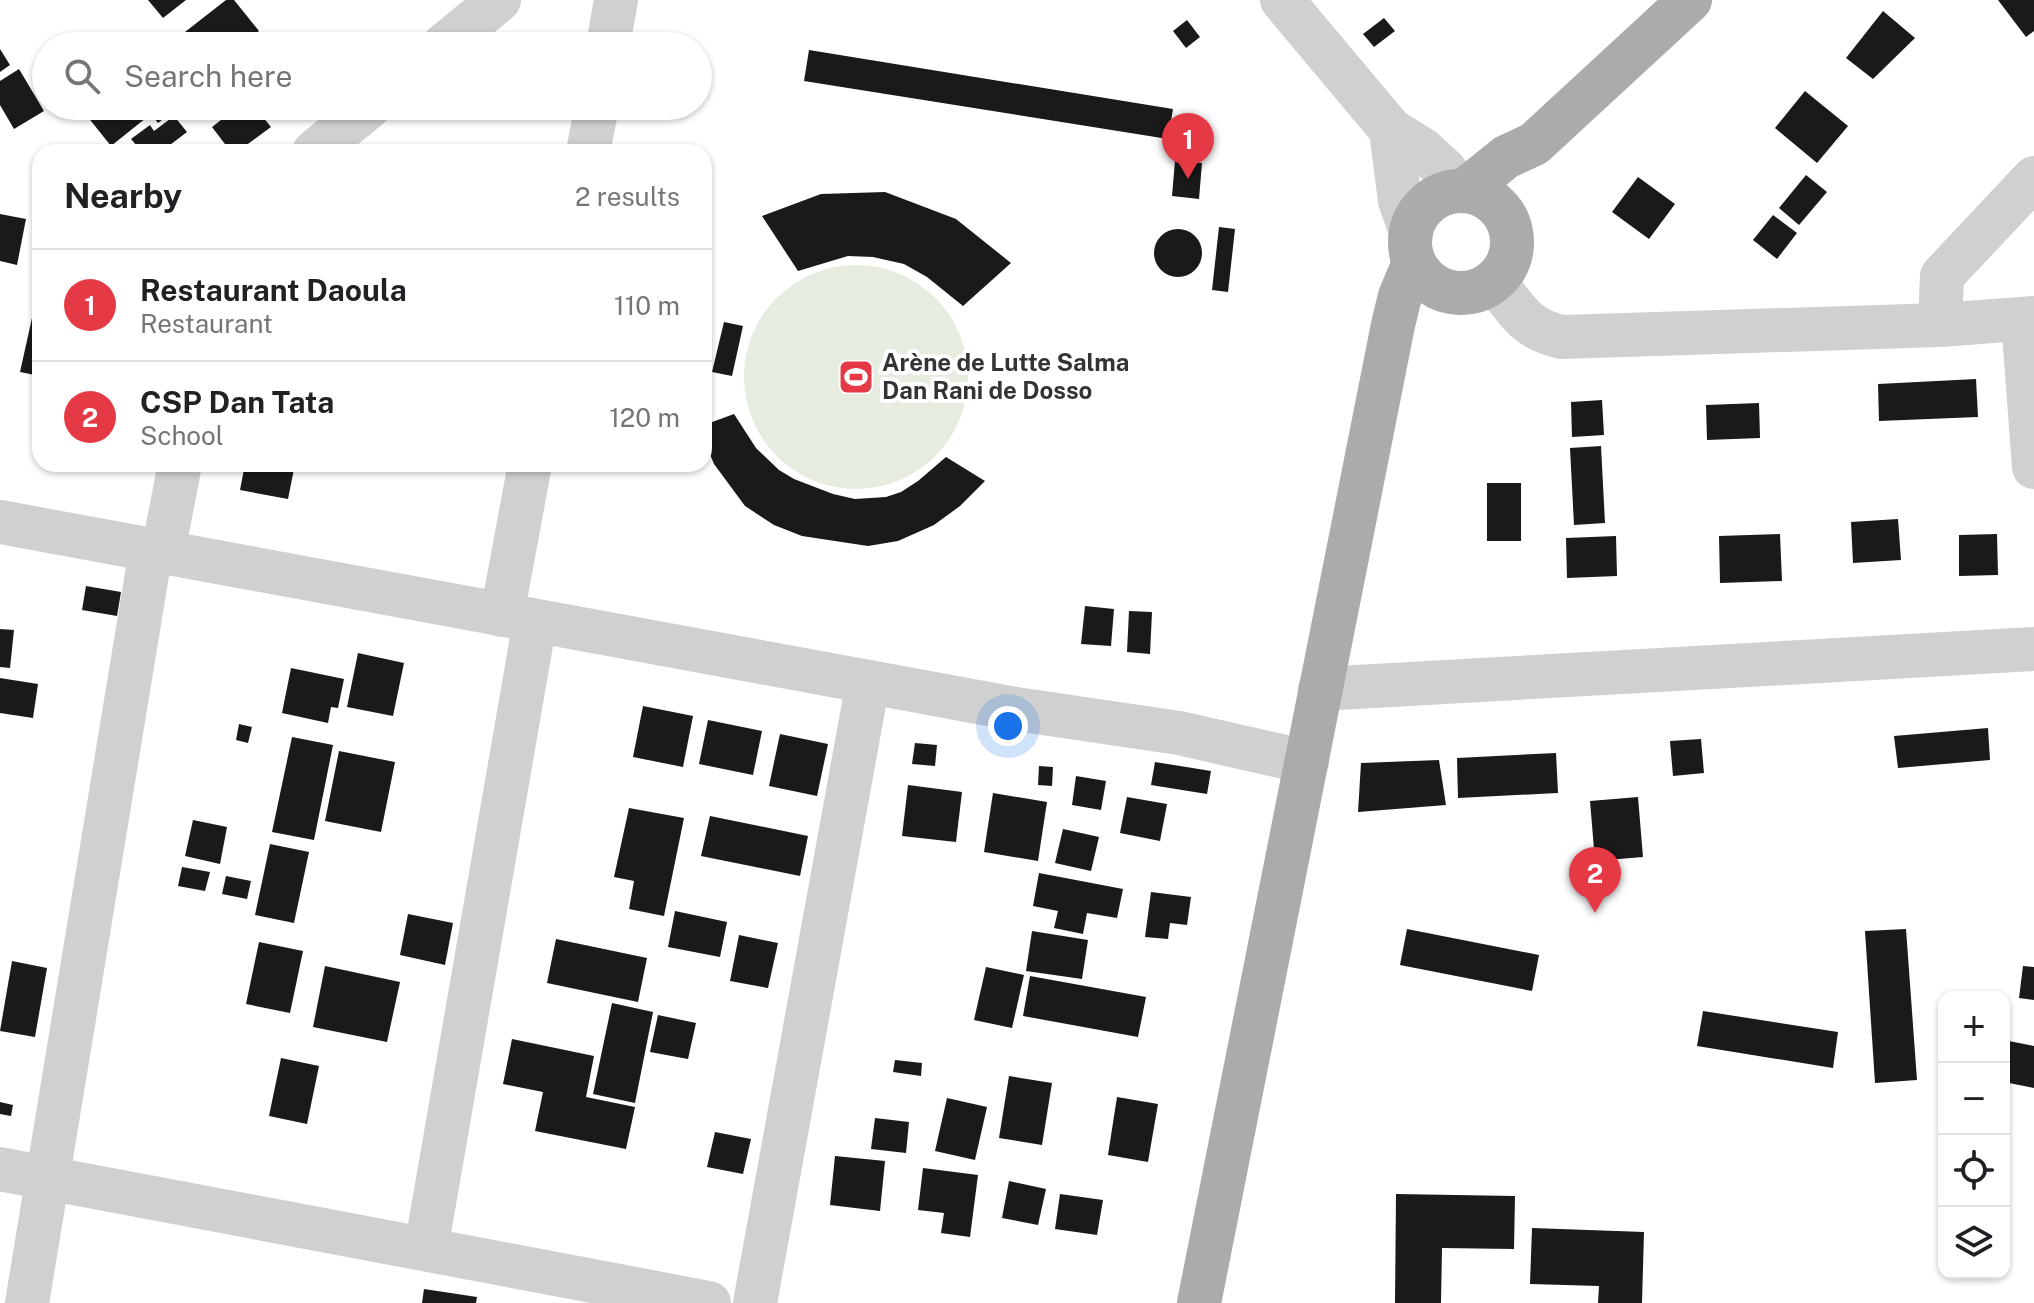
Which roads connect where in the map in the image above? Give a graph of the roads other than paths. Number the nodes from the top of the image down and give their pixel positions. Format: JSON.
{"nodes":[{"id":1,"x":499,"y":0,"type":"edge"},
{"id":2,"x":616,"y":0,"type":"edge"},
{"id":3,"x":1282,"y":0,"type":"edge"},
{"id":4,"x":1690,"y":0,"type":"edge"},
{"id":5,"x":460,"y":32,"type":"edge"},
{"id":6,"x":610,"y":32,"type":"edge"},
{"id":7,"x":353,"y":120,"type":"edge"},
{"id":8,"x":594,"y":120,"type":"edge"},
{"id":9,"x":1391,"y":130,"type":"junction"},
{"id":10,"x":324,"y":144,"type":"edge"},
{"id":11,"x":590,"y":144,"type":"edge"},
{"id":12,"x":1534,"y":144,"type":"junction"},
{"id":13,"x":2034,"y":178,"type":"edge"},
{"id":14,"x":1461,"y":191,"type":"junction"},
{"id":15,"x":1503,"y":212,"type":"junction"},
{"id":16,"x":1412,"y":248,"type":"junction"},
{"id":17,"x":1494,"y":281,"type":"junction"},
{"id":18,"x":1450,"y":292,"type":"junction"},
{"id":19,"x":2029,"y":318,"type":"edge"},
{"id":20,"x":1940,"y":325,"type":"junction"},
{"id":21,"x":1388,"y":352,"type":"junction"},
{"id":22,"x":2034,"y":467,"type":"edge"},
{"id":23,"x":178,"y":472,"type":"edge"},
{"id":24,"x":529,"y":472,"type":"edge"},
{"id":25,"x":0,"y":522,"type":"edge"},
{"id":26,"x":157,"y":551,"type":"junction"},
{"id":27,"x":518,"y":618,"type":"junction"},
{"id":28,"x":2034,"y":649,"type":"edge"},
{"id":29,"x":868,"y":682,"type":"junction"},
{"id":30,"x":1320,"y":689,"type":"junction"},
{"id":31,"x":1307,"y":762,"type":"junction"},
{"id":32,"x":0,"y":1169,"type":"edge"},
{"id":33,"x":48,"y":1178,"type":"junction"},
{"id":34,"x":426,"y":1249,"type":"junction"},
{"id":35,"x":545,"y":1288,"type":"edge"},
{"id":36,"x":27,"y":1303,"type":"edge"},
{"id":37,"x":709,"y":1303,"type":"edge"},
{"id":38,"x":755,"y":1303,"type":"edge"},
{"id":39,"x":1199,"y":1303,"type":"edge"}],
"edges":[{"from":1,"to":5,"type":"street"},
{"from":2,"to":6,"type":"street"},
{"from":3,"to":9,"type":"street"},
{"from":4,"to":12,"type":"main road"},
{"from":7,"to":10,"type":"street"},
{"from":8,"to":11,"type":"street"},
{"from":9,"to":14,"type":"street"},
{"from":9,"to":16,"type":"street"},
{"from":12,"to":14,"type":"main road"},
{"from":12,"to":15,"type":"main road"},
{"from":13,"to":20,"type":"street"},
{"from":14,"to":15,"type":"main road"},
{"from":14,"to":16,"type":"main road"},
{"from":15,"to":17,"type":"main road"},
{"from":16,"to":18,"type":"main road"},
{"from":16,"to":21,"type":"main road"},
{"from":17,"to":18,"type":"main road"},
{"from":17,"to":20,"type":"street"},
{"from":18,"to":21,"type":"main road"},
{"from":19,"to":20,"type":"street"},
{"from":19,"to":22,"type":"street"},
{"from":21,"to":30,"type":"main road"},
{"from":23,"to":26,"type":"street"},
{"from":24,"to":27,"type":"street"},
{"from":25,"to":26,"type":"street"},
{"from":26,"to":27,"type":"street"},
{"from":26,"to":33,"type":"street"},
{"from":27,"to":29,"type":"street"},
{"from":27,"to":34,"type":"street"},
{"from":28,"to":30,"type":"street"},
{"from":29,"to":31,"type":"street"},
{"from":29,"to":38,"type":"street"},
{"from":30,"to":31,"type":"main road"},
{"from":31,"to":39,"type":"main road"},
{"from":32,"to":33,"type":"street"},
{"from":33,"to":34,"type":"street"},
{"from":33,"to":36,"type":"street"},
{"from":34,"to":35,"type":"street"},
{"from":35,"to":37,"type":"street"}]}
